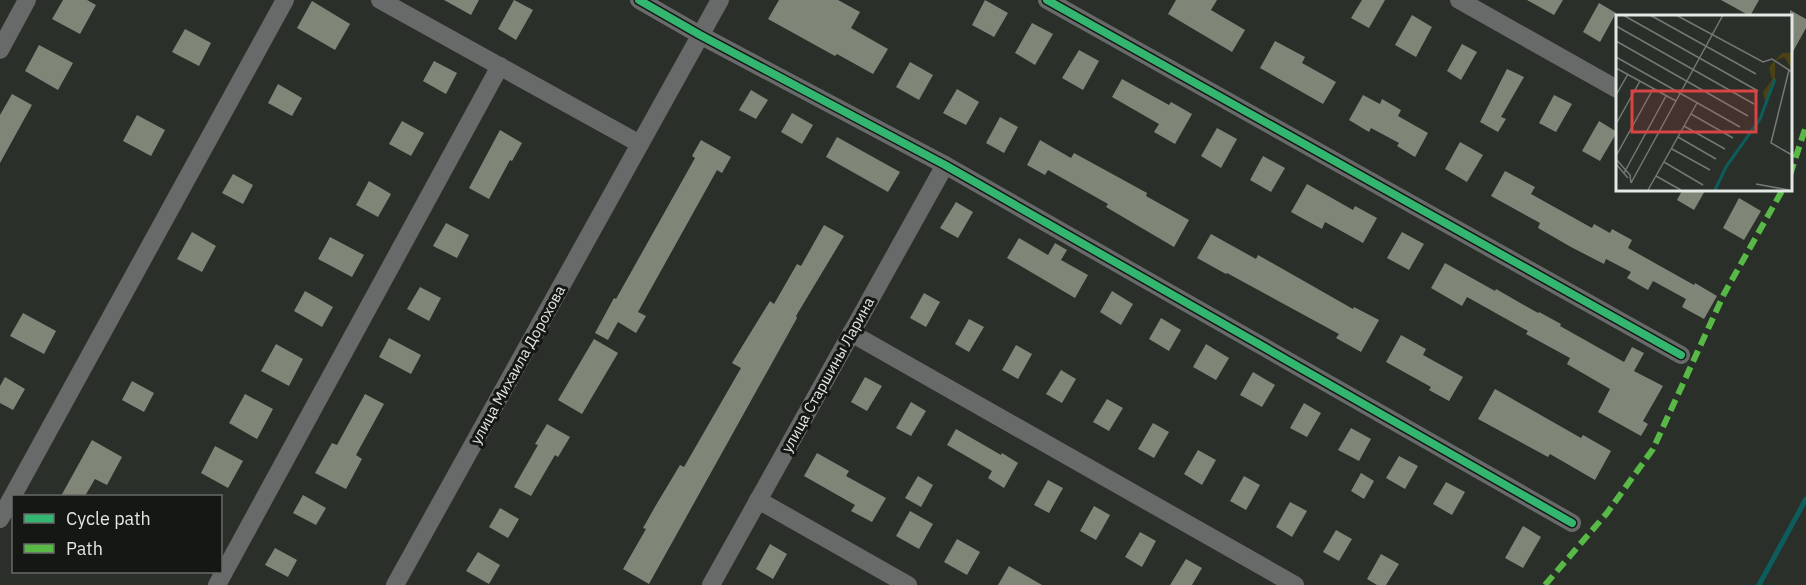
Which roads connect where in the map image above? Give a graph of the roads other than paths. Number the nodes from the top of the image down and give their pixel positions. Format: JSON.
{"nodes":[{"id":1,"x":27,"y":0,"type":"edge"},
{"id":2,"x":285,"y":0,"type":"edge"},
{"id":3,"x":380,"y":0,"type":"edge"},
{"id":4,"x":639,"y":0,"type":"edge"},
{"id":5,"x":720,"y":0,"type":"edge"},
{"id":6,"x":1047,"y":0,"type":"edge"},
{"id":7,"x":1459,"y":0,"type":"edge"},
{"id":8,"x":700,"y":35,"type":"junction"},
{"id":9,"x":0,"y":50,"type":"edge"},
{"id":10,"x":501,"y":66,"type":"junction"},
{"id":11,"x":1616,"y":88,"type":"edge"},
{"id":12,"x":640,"y":144,"type":"junction"},
{"id":13,"x":945,"y":165,"type":"junction"},
{"id":14,"x":851,"y":333,"type":"junction"},
{"id":15,"x":1681,"y":355,"type":"dead end"},
{"id":16,"x":13,"y":495,"type":"edge"},
{"id":17,"x":12,"y":497,"type":"edge"},
{"id":18,"x":758,"y":500,"type":"junction"},
{"id":19,"x":0,"y":519,"type":"edge"},
{"id":20,"x":1572,"y":523,"type":"dead end"},
{"id":21,"x":218,"y":585,"type":"edge"},
{"id":22,"x":395,"y":585,"type":"edge"},
{"id":23,"x":711,"y":585,"type":"edge"},
{"id":24,"x":908,"y":585,"type":"edge"},
{"id":25,"x":1295,"y":585,"type":"edge"}],
"edges":[{"from":1,"to":9,"type":"street"},
{"from":2,"to":16,"type":"street"},
{"from":3,"to":10,"type":"street"},
{"from":4,"to":8,"type":"street"},
{"from":5,"to":8,"type":"street","name":"улица Михаила Дорохова"},
{"from":6,"to":15,"type":"street"},
{"from":7,"to":11,"type":"street"},
{"from":8,"to":12,"type":"street","name":"улица Михаила Дорохова"},
{"from":8,"to":13,"type":"street"},
{"from":10,"to":12,"type":"street"},
{"from":10,"to":21,"type":"street"},
{"from":12,"to":22,"type":"street","name":"улица Михаила Дорохова"},
{"from":13,"to":14,"type":"street","name":"улица Старшины Ларина"},
{"from":13,"to":20,"type":"street"},
{"from":14,"to":18,"type":"street","name":"улица Старшины Ларина"},
{"from":14,"to":25,"type":"street"},
{"from":17,"to":19,"type":"street"},
{"from":18,"to":23,"type":"street","name":"улица Старшины Ларина"},
{"from":18,"to":24,"type":"street"}]}
